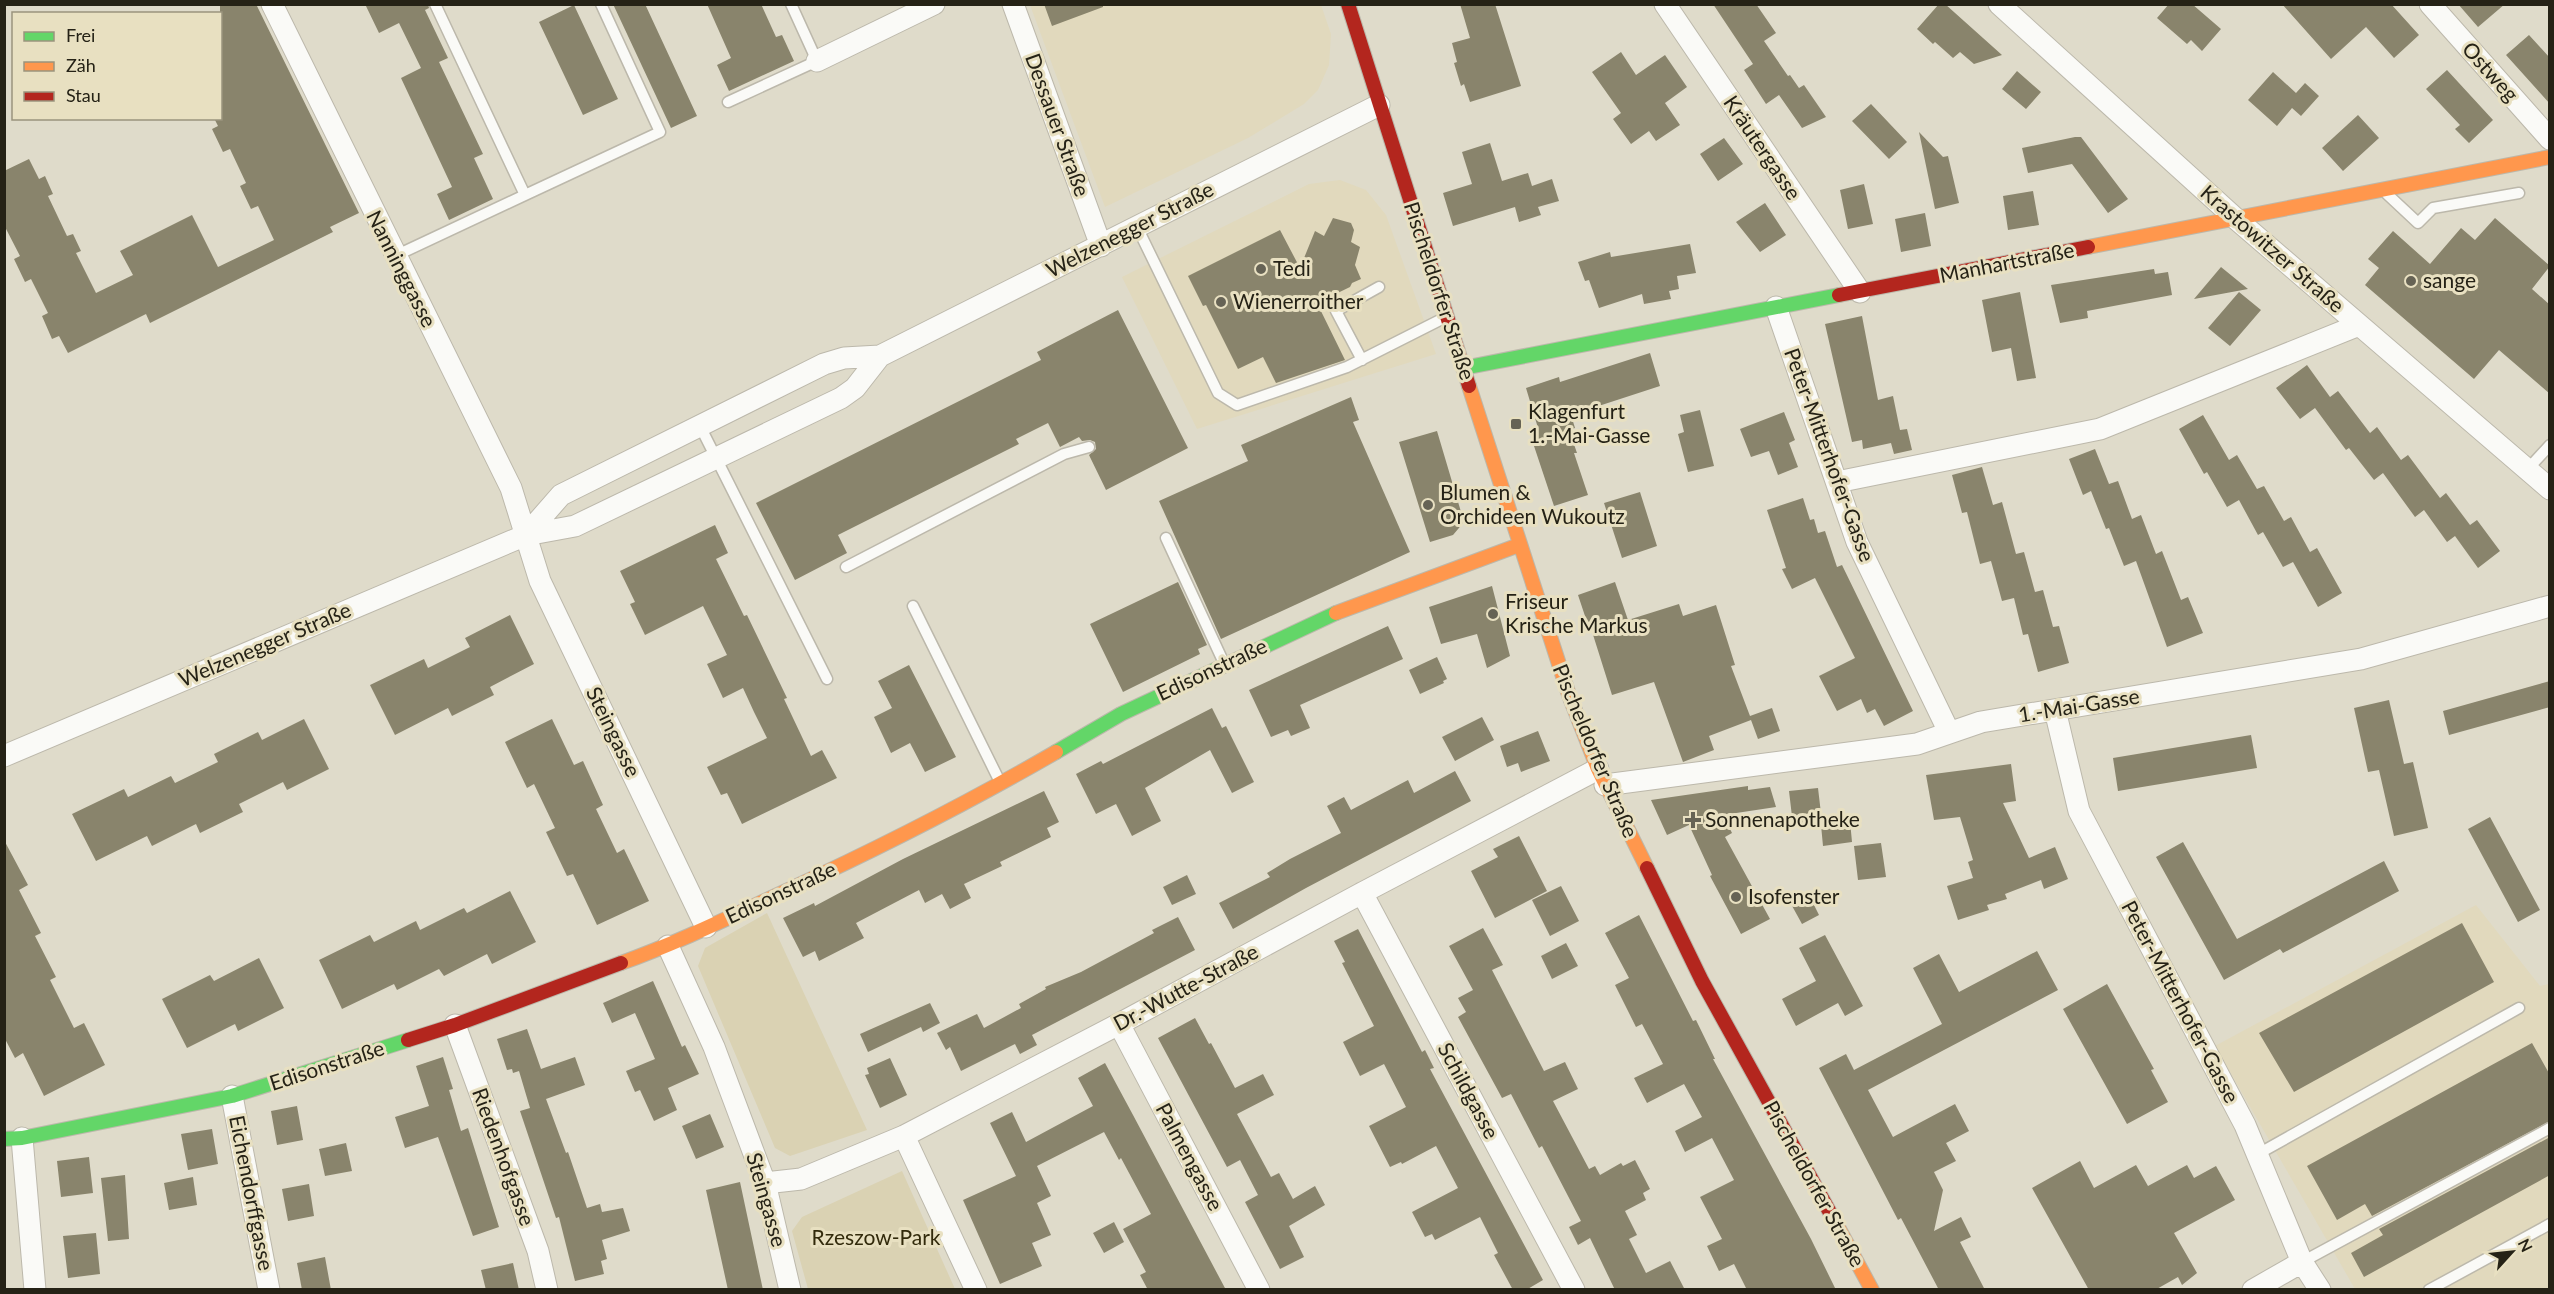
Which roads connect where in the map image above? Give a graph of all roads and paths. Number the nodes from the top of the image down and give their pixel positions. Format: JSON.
{"nodes":[{"id":1,"x":272,"y":4,"type":"edge"},
{"id":2,"x":435,"y":4,"type":"edge"},
{"id":3,"x":600,"y":4,"type":"edge"},
{"id":4,"x":791,"y":4,"type":"edge"},
{"id":5,"x":934,"y":4,"type":"edge"},
{"id":6,"x":1014,"y":4,"type":"edge"},
{"id":7,"x":1348,"y":4,"type":"edge"},
{"id":8,"x":1665,"y":4,"type":"edge"},
{"id":9,"x":1999,"y":4,"type":"edge"},
{"id":10,"x":2430,"y":4,"type":"edge"},
{"id":11,"x":817,"y":61,"type":"junction"},
{"id":12,"x":728,"y":102,"type":"dead end"},
{"id":13,"x":1379,"y":105,"type":"junction"},
{"id":14,"x":2550,"y":139,"type":"edge"},
{"id":15,"x":2550,"y":157,"type":"edge"},
{"id":16,"x":2382,"y":190,"type":"junction"},
{"id":17,"x":2519,"y":192,"type":"dead end"},
{"id":18,"x":525,"y":195,"type":"junction"},
{"id":19,"x":2235,"y":218,"type":"junction"},
{"id":20,"x":1137,"y":227,"type":"junction"},
{"id":21,"x":1101,"y":246,"type":"junction"},
{"id":22,"x":394,"y":256,"type":"junction"},
{"id":23,"x":1379,"y":288,"type":"dead end"},
{"id":24,"x":1860,"y":292,"type":"junction"},
{"id":25,"x":1776,"y":307,"type":"junction"},
{"id":26,"x":1447,"y":316,"type":"junction"},
{"id":27,"x":2359,"y":325,"type":"junction"},
{"id":28,"x":880,"y":356,"type":"junction"},
{"id":29,"x":1362,"y":360,"type":"junction"},
{"id":30,"x":1463,"y":368,"type":"junction"},
{"id":31,"x":700,"y":426,"type":"junction"},
{"id":32,"x":2550,"y":445,"type":"edge"},
{"id":33,"x":1089,"y":447,"type":"dead end"},
{"id":34,"x":718,"y":458,"type":"junction"},
{"id":35,"x":2527,"y":470,"type":"junction"},
{"id":36,"x":1836,"y":482,"type":"junction"},
{"id":37,"x":2550,"y":489,"type":"edge"},
{"id":38,"x":526,"y":534,"type":"junction"},
{"id":39,"x":1166,"y":538,"type":"dead end"},
{"id":40,"x":1519,"y":546,"type":"junction"},
{"id":41,"x":846,"y":567,"type":"dead end"},
{"id":42,"x":913,"y":606,"type":"dead end"},
{"id":43,"x":2550,"y":606,"type":"edge"},
{"id":44,"x":1224,"y":664,"type":"junction"},
{"id":45,"x":827,"y":679,"type":"dead end"},
{"id":46,"x":2055,"y":710,"type":"junction"},
{"id":47,"x":1949,"y":732,"type":"junction"},
{"id":48,"x":4,"y":756,"type":"edge"},
{"id":49,"x":1601,"y":777,"type":"junction"},
{"id":50,"x":1001,"y":784,"type":"junction"},
{"id":51,"x":1362,"y":893,"type":"junction"},
{"id":52,"x":706,"y":927,"type":"junction"},
{"id":53,"x":668,"y":946,"type":"junction"},
{"id":54,"x":2519,"y":1008,"type":"dead end"},
{"id":55,"x":1119,"y":1024,"type":"junction"},
{"id":56,"x":455,"y":1025,"type":"junction"},
{"id":57,"x":232,"y":1096,"type":"junction"},
{"id":58,"x":2550,"y":1128,"type":"edge"},
{"id":59,"x":903,"y":1136,"type":"junction"},
{"id":60,"x":13,"y":1138,"type":"edge"},
{"id":61,"x":2258,"y":1154,"type":"junction"},
{"id":62,"x":765,"y":1184,"type":"junction"},
{"id":63,"x":2550,"y":1224,"type":"edge"},
{"id":64,"x":2302,"y":1262,"type":"junction"},
{"id":65,"x":36,"y":1290,"type":"edge"},
{"id":66,"x":269,"y":1290,"type":"edge"},
{"id":67,"x":547,"y":1290,"type":"edge"},
{"id":68,"x":790,"y":1290,"type":"edge"},
{"id":69,"x":976,"y":1290,"type":"edge"},
{"id":70,"x":1258,"y":1290,"type":"edge"},
{"id":71,"x":1574,"y":1290,"type":"edge"},
{"id":72,"x":1872,"y":1290,"type":"edge"},
{"id":73,"x":2253,"y":1290,"type":"edge"},
{"id":74,"x":2320,"y":1290,"type":"edge"},
{"id":75,"x":2429,"y":1290,"type":"edge"}],
"edges":[{"from":1,"to":22,"type":"street","name":"Nanninggasse"},
{"from":2,"to":18,"type":"lane"},
{"from":3,"to":18,"type":"lane"},
{"from":4,"to":11,"type":"lane"},
{"from":5,"to":11,"type":"street"},
{"from":6,"to":21,"type":"street","name":"Dessauer Straße"},
{"from":7,"to":13,"type":"street","name":"Pischeldorfer Straße"},
{"from":8,"to":24,"type":"street","name":"Kräutergasse"},
{"from":9,"to":19,"type":"street","name":"Krastowitzer Straße"},
{"from":10,"to":14,"type":"street","name":"Ostweg"},
{"from":11,"to":12,"type":"lane"},
{"from":13,"to":20,"type":"street","name":"Welzenegger Straße"},
{"from":13,"to":26,"type":"street","name":"Pischeldorfer Straße"},
{"from":15,"to":16,"type":"street","name":"Manhartstraße"},
{"from":16,"to":17,"type":"lane"},
{"from":16,"to":19,"type":"street","name":"Manhartstraße"},
{"from":18,"to":22,"type":"lane"},
{"from":19,"to":24,"type":"street","name":"Manhartstraße"},
{"from":19,"to":27,"type":"street","name":"Krastowitzer Straße"},
{"from":20,"to":21,"type":"street","name":"Welzenegger Straße"},
{"from":20,"to":29,"type":"lane"},
{"from":21,"to":28,"type":"street","name":"Welzenegger Straße"},
{"from":22,"to":38,"type":"street","name":"Nanninggasse"},
{"from":23,"to":29,"type":"lane"},
{"from":24,"to":25,"type":"street","name":"Manhartstraße"},
{"from":25,"to":30,"type":"street","name":"Manhartstraße"},
{"from":25,"to":36,"type":"street","name":"Peter-Mitterhofer-Gasse"},
{"from":26,"to":29,"type":"lane"},
{"from":26,"to":30,"type":"street","name":"Pischeldorfer Straße"},
{"from":27,"to":35,"type":"street","name":"Krastowitzer Straße"},
{"from":27,"to":36,"type":"street"},
{"from":28,"to":31,"type":"street","name":"Welzenegger Straße"},
{"from":28,"to":34,"type":"street","name":"Welzenegger Straße"},
{"from":30,"to":40,"type":"street","name":"Pischeldorfer Straße"},
{"from":31,"to":34,"type":"lane"},
{"from":31,"to":38,"type":"street","name":"Welzenegger Straße"},
{"from":32,"to":35,"type":"lane"},
{"from":33,"to":41,"type":"lane"},
{"from":34,"to":38,"type":"street","name":"Welzenegger Straße"},
{"from":34,"to":45,"type":"lane"},
{"from":35,"to":37,"type":"street","name":"Krastowitzer Straße"},
{"from":36,"to":47,"type":"street","name":"Peter-Mitterhofer-Gasse"},
{"from":38,"to":48,"type":"street","name":"Welzenegger Straße"},
{"from":38,"to":52,"type":"street","name":"Steingasse"},
{"from":39,"to":44,"type":"lane"},
{"from":40,"to":44,"type":"street","name":"Edisonstraße"},
{"from":40,"to":49,"type":"street","name":"Pischeldorfer Straße"},
{"from":42,"to":50,"type":"lane"},
{"from":43,"to":46,"type":"street","name":"1.-Mai-Gasse"},
{"from":44,"to":50,"type":"street","name":"Edisonstraße"},
{"from":46,"to":47,"type":"street","name":"1.-Mai-Gasse"},
{"from":46,"to":61,"type":"street","name":"Peter-Mitterhofer-Gasse"},
{"from":47,"to":49,"type":"street","name":"1.-Mai-Gasse"},
{"from":49,"to":51,"type":"street","name":"Dr.-Wutte-Straße"},
{"from":49,"to":72,"type":"street","name":"Pischeldorfer Straße"},
{"from":50,"to":52,"type":"street","name":"Edisonstraße"},
{"from":51,"to":55,"type":"street","name":"Dr.-Wutte-Straße"},
{"from":51,"to":71,"type":"street","name":"Schildgasse"},
{"from":52,"to":53,"type":"street","name":"Edisonstraße"},
{"from":53,"to":56,"type":"street","name":"Edisonstraße"},
{"from":53,"to":62,"type":"street","name":"Steingasse"},
{"from":54,"to":61,"type":"lane"},
{"from":55,"to":59,"type":"street","name":"Dr.-Wutte-Straße"},
{"from":55,"to":70,"type":"street","name":"Palmengasse"},
{"from":56,"to":57,"type":"street","name":"Edisonstraße"},
{"from":56,"to":67,"type":"street","name":"Riedenhofgasse"},
{"from":57,"to":60,"type":"street","name":"Edisonstraße"},
{"from":57,"to":66,"type":"street","name":"Eichendorffgasse"},
{"from":58,"to":64,"type":"lane"},
{"from":59,"to":62,"type":"street","name":"Dr.-Wutte-Straße"},
{"from":59,"to":69,"type":"street"},
{"from":60,"to":65,"type":"street"},
{"from":61,"to":64,"type":"street","name":"Peter-Mitterhofer-Gasse"},
{"from":62,"to":68,"type":"street","name":"Steingasse"},
{"from":63,"to":75,"type":"lane"},
{"from":64,"to":73,"type":"street"},
{"from":64,"to":74,"type":"street","name":"Peter-Mitterhofer-Gasse"}]}
